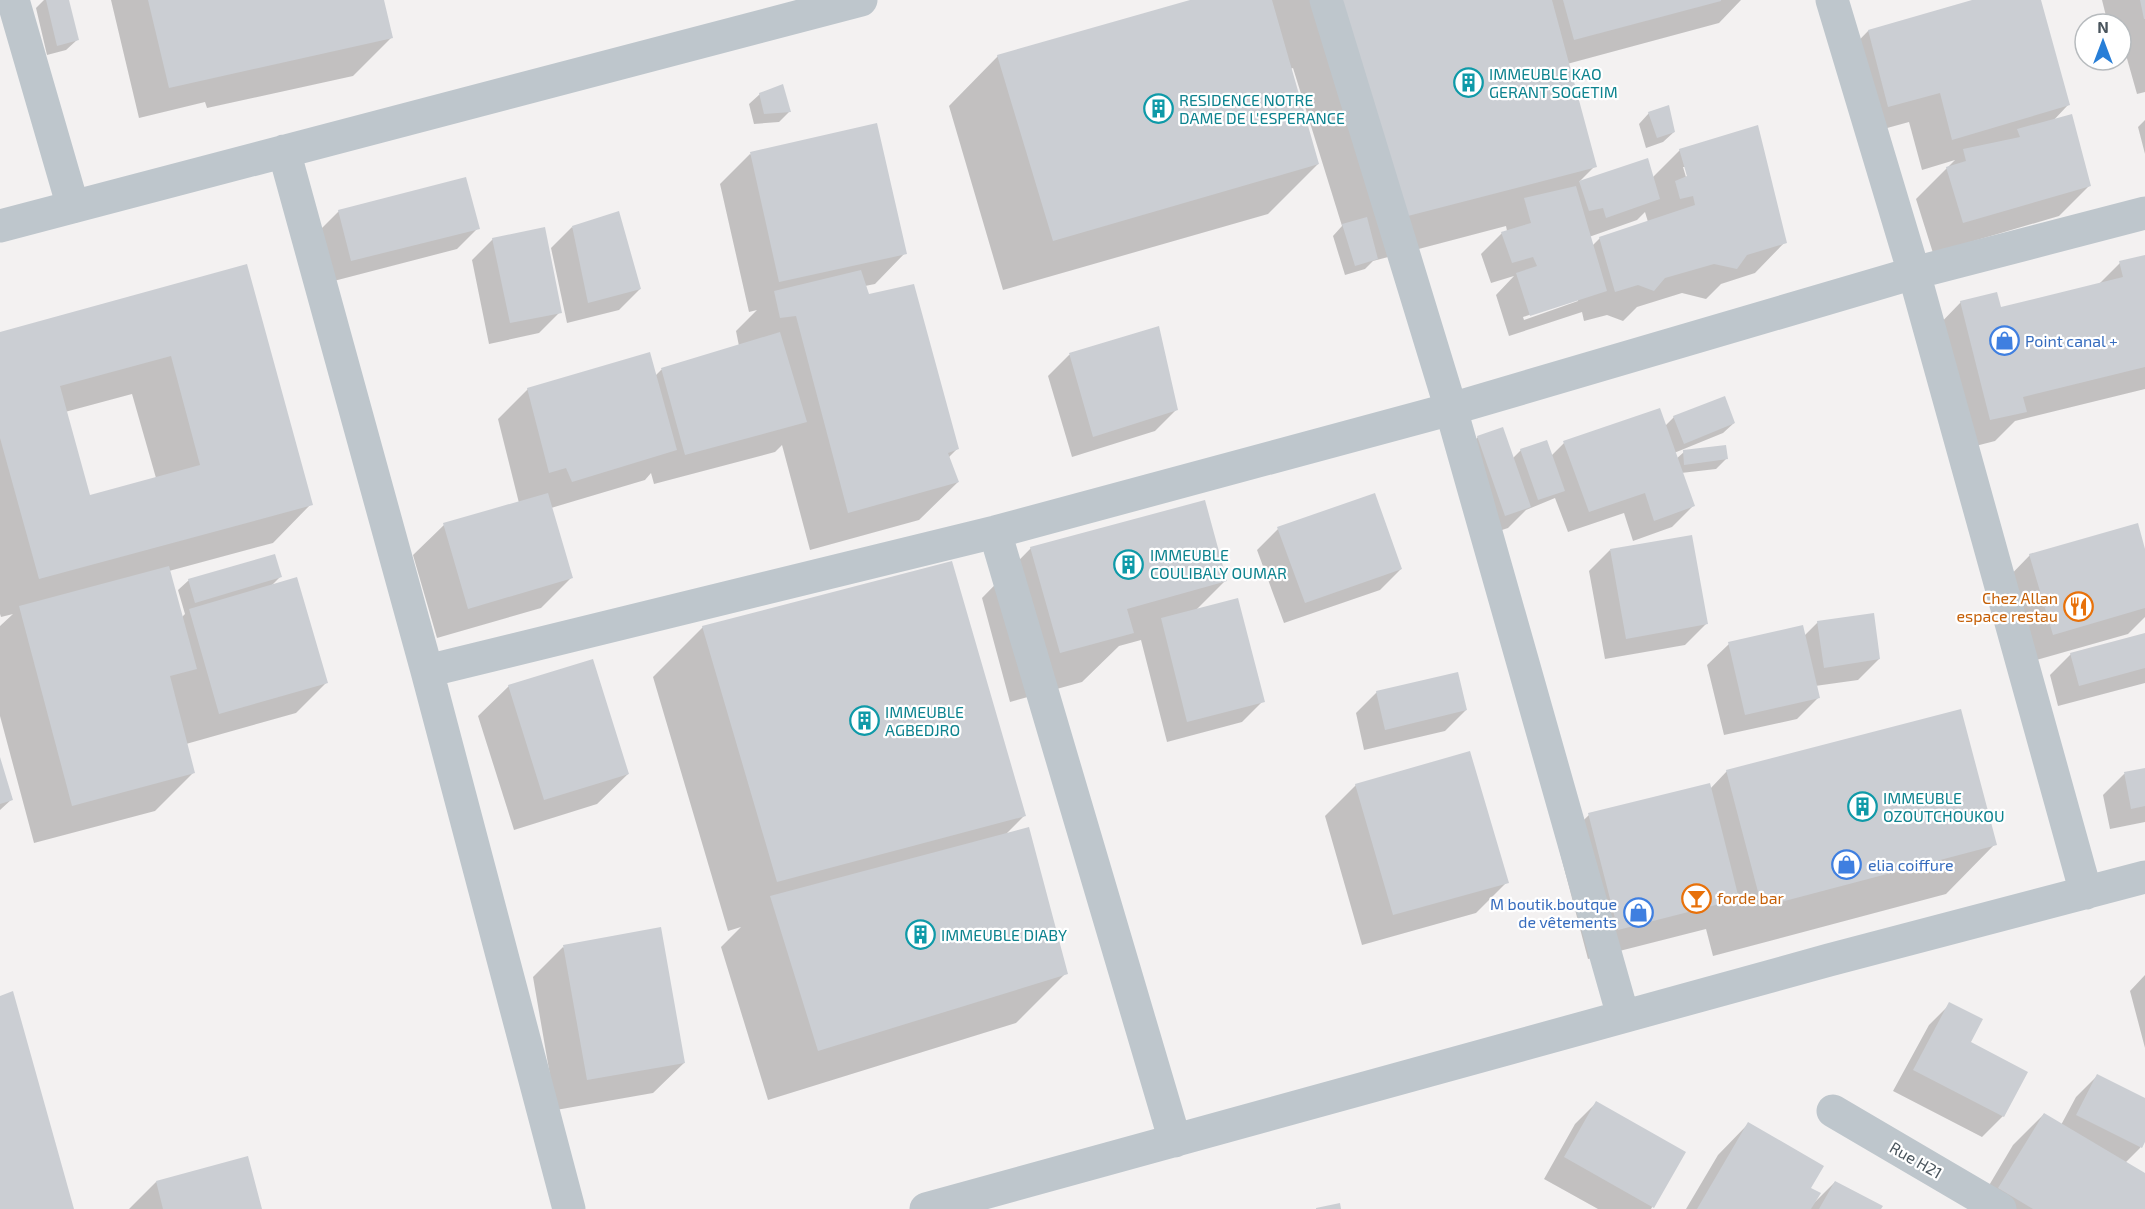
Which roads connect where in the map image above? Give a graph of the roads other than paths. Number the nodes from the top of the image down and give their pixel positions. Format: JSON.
{"nodes":[{"id":1,"x":14,"y":0,"type":"edge"},
{"id":2,"x":861,"y":0,"type":"edge"},
{"id":3,"x":1326,"y":0,"type":"edge"},
{"id":4,"x":1833,"y":0,"type":"edge"},
{"id":5,"x":284,"y":151,"type":"junction"},
{"id":6,"x":73,"y":207,"type":"junction"},
{"id":7,"x":2145,"y":213,"type":"edge"},
{"id":8,"x":0,"y":226,"type":"edge"},
{"id":9,"x":1914,"y":273,"type":"junction"},
{"id":10,"x":1451,"y":408,"type":"junction"},
{"id":11,"x":995,"y":532,"type":"junction"},
{"id":12,"x":427,"y":671,"type":"junction"},
{"id":13,"x":2145,"y":877,"type":"edge"},
{"id":14,"x":2086,"y":893,"type":"junction"},
{"id":15,"x":1623,"y":1016,"type":"junction"},
{"id":16,"x":1833,"y":1111,"type":"dead end"},
{"id":17,"x":1175,"y":1141,"type":"junction"},
{"id":18,"x":569,"y":1209,"type":"edge"},
{"id":19,"x":926,"y":1209,"type":"edge"},
{"id":20,"x":2000,"y":1209,"type":"edge"}],
"edges":[{"from":1,"to":6,"type":"street"},
{"from":2,"to":5,"type":"street"},
{"from":3,"to":10,"type":"street"},
{"from":4,"to":9,"type":"street"},
{"from":5,"to":6,"type":"street"},
{"from":5,"to":12,"type":"street"},
{"from":6,"to":8,"type":"street"},
{"from":7,"to":9,"type":"street"},
{"from":9,"to":10,"type":"street"},
{"from":9,"to":14,"type":"street"},
{"from":10,"to":11,"type":"street"},
{"from":10,"to":15,"type":"street"},
{"from":11,"to":12,"type":"street"},
{"from":11,"to":17,"type":"street"},
{"from":12,"to":18,"type":"street"},
{"from":13,"to":14,"type":"street"},
{"from":14,"to":15,"type":"street"},
{"from":15,"to":17,"type":"street"},
{"from":16,"to":20,"type":"street","name":"Rue H21"},
{"from":17,"to":19,"type":"street"}]}
